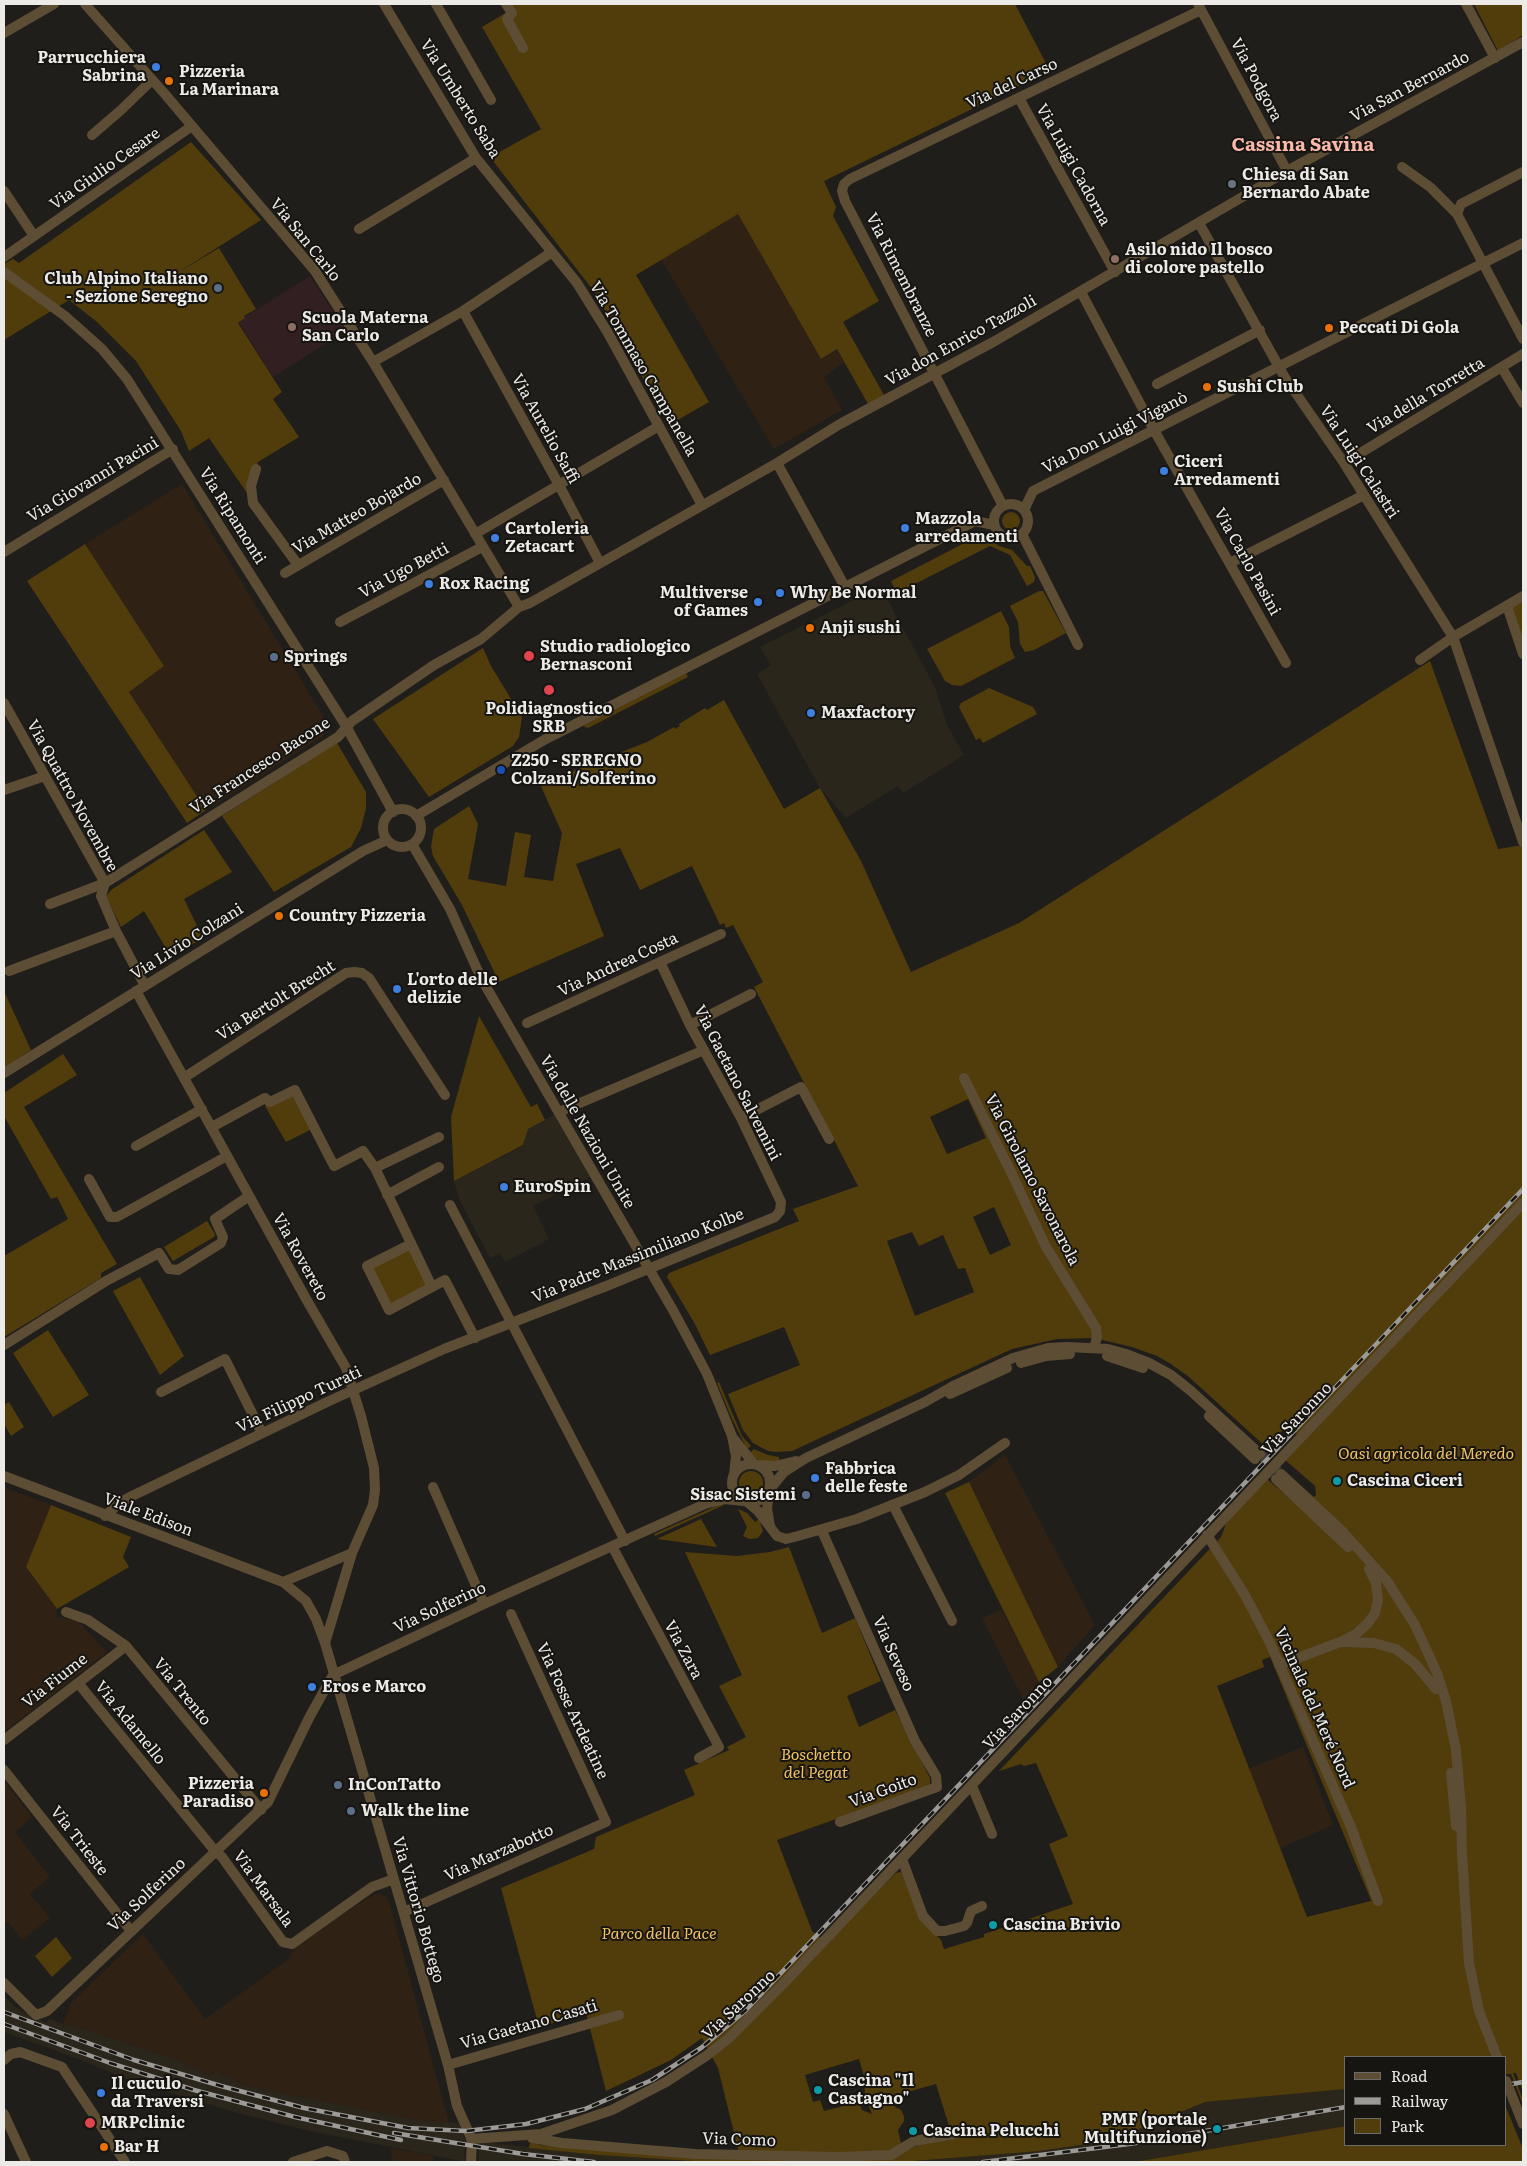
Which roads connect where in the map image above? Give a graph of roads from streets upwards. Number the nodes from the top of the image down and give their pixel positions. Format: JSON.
{"nodes":[{"id":1,"x":54,"y":4,"type":"edge"},
{"id":2,"x":85,"y":4,"type":"edge"},
{"id":3,"x":384,"y":4,"type":"edge"},
{"id":4,"x":436,"y":4,"type":"edge"},
{"id":5,"x":506,"y":4,"type":"edge"},
{"id":6,"x":1466,"y":4,"type":"edge"},
{"id":7,"x":1199,"y":7,"type":"edge"},
{"id":8,"x":4,"y":33,"type":"edge"},
{"id":9,"x":1523,"y":42,"type":"edge"},
{"id":10,"x":523,"y":48,"type":"dead end"},
{"id":11,"x":1495,"y":58,"type":"junction"},
{"id":12,"x":152,"y":80,"type":"junction"},
{"id":13,"x":1019,"y":98,"type":"junction"},
{"id":14,"x":491,"y":100,"type":"dead end"},
{"id":15,"x":192,"y":126,"type":"junction"},
{"id":16,"x":92,"y":135,"type":"dead end"},
{"id":17,"x":476,"y":158,"type":"junction"},
{"id":18,"x":1402,"y":166,"type":"dead end"},
{"id":19,"x":1287,"y":171,"type":"junction"},
{"id":20,"x":1523,"y":172,"type":"edge"},
{"id":21,"x":4,"y":191,"type":"edge"},
{"id":22,"x":842,"y":192,"type":"joint"},
{"id":23,"x":1457,"y":214,"type":"junction"},
{"id":24,"x":1199,"y":223,"type":"junction"},
{"id":25,"x":359,"y":228,"type":"dead end"},
{"id":26,"x":34,"y":236,"type":"junction"},
{"id":27,"x":1523,"y":243,"type":"edge"},
{"id":28,"x":552,"y":252,"type":"junction"},
{"id":29,"x":4,"y":257,"type":"edge"},
{"id":30,"x":1482,"y":263,"type":"junction"},
{"id":31,"x":4,"y":272,"type":"edge"},
{"id":32,"x":1115,"y":272,"type":"junction"},
{"id":33,"x":1080,"y":292,"type":"junction"},
{"id":34,"x":463,"y":311,"type":"junction"},
{"id":35,"x":1260,"y":330,"type":"junction"},
{"id":36,"x":1523,"y":339,"type":"edge"},
{"id":37,"x":1523,"y":354,"type":"edge"},
{"id":38,"x":373,"y":362,"type":"junction"},
{"id":39,"x":1279,"y":366,"type":"junction"},
{"id":40,"x":1502,"y":368,"type":"junction"},
{"id":41,"x":934,"y":372,"type":"junction"},
{"id":42,"x":1157,"y":384,"type":"dead end"},
{"id":43,"x":1523,"y":403,"type":"edge"},
{"id":44,"x":659,"y":426,"type":"junction"},
{"id":45,"x":1154,"y":430,"type":"junction"},
{"id":46,"x":173,"y":449,"type":"junction"},
{"id":47,"x":777,"y":463,"type":"junction"},
{"id":48,"x":1344,"y":463,"type":"junction"},
{"id":49,"x":256,"y":469,"type":"dead end"},
{"id":50,"x":444,"y":480,"type":"junction"},
{"id":51,"x":559,"y":485,"type":"junction"},
{"id":52,"x":1364,"y":495,"type":"junction"},
{"id":53,"x":702,"y":505,"type":"junction"},
{"id":54,"x":1003,"y":506,"type":"junction"},
{"id":55,"x":1024,"y":510,"type":"junction"},
{"id":56,"x":994,"y":525,"type":"junction"},
{"id":57,"x":475,"y":534,"type":"junction"},
{"id":58,"x":1022,"y":534,"type":"junction"},
{"id":59,"x":482,"y":547,"type":"junction"},
{"id":60,"x":4,"y":552,"type":"edge"},
{"id":61,"x":600,"y":563,"type":"junction"},
{"id":62,"x":1230,"y":563,"type":"junction"},
{"id":63,"x":298,"y":565,"type":"junction"},
{"id":64,"x":285,"y":573,"type":"dead end"},
{"id":65,"x":845,"y":587,"type":"junction"},
{"id":66,"x":1523,"y":596,"type":"edge"},
{"id":67,"x":1507,"y":606,"type":"junction"},
{"id":68,"x":518,"y":607,"type":"junction"},
{"id":69,"x":340,"y":622,"type":"dead end"},
{"id":70,"x":1453,"y":637,"type":"junction"},
{"id":71,"x":1078,"y":645,"type":"dead end"},
{"id":72,"x":1523,"y":654,"type":"edge"},
{"id":73,"x":1420,"y":660,"type":"dead end"},
{"id":74,"x":1286,"y":663,"type":"dead end"},
{"id":75,"x":4,"y":703,"type":"edge"},
{"id":76,"x":346,"y":726,"type":"junction"},
{"id":77,"x":45,"y":776,"type":"junction"},
{"id":78,"x":4,"y":790,"type":"edge"},
{"id":79,"x":393,"y":812,"type":"junction"},
{"id":80,"x":416,"y":816,"type":"junction"},
{"id":81,"x":388,"y":840,"type":"junction"},
{"id":82,"x":1523,"y":842,"type":"edge"},
{"id":83,"x":412,"y":844,"type":"junction"},
{"id":84,"x":105,"y":883,"type":"junction"},
{"id":85,"x":50,"y":904,"type":"dead end"},
{"id":86,"x":116,"y":931,"type":"junction"},
{"id":87,"x":721,"y":934,"type":"dead end"},
{"id":88,"x":660,"y":962,"type":"junction"},
{"id":89,"x":8,"y":971,"type":"dead end"},
{"id":90,"x":141,"y":988,"type":"junction"},
{"id":91,"x":751,"y":994,"type":"dead end"},
{"id":92,"x":527,"y":1023,"type":"dead end"},
{"id":93,"x":690,"y":1024,"type":"junction"},
{"id":94,"x":704,"y":1050,"type":"junction"},
{"id":95,"x":4,"y":1074,"type":"edge"},
{"id":96,"x":185,"y":1077,"type":"junction"},
{"id":97,"x":964,"y":1078,"type":"dead end"},
{"id":98,"x":445,"y":1095,"type":"dead end"},
{"id":99,"x":202,"y":1108,"type":"junction"},
{"id":100,"x":560,"y":1112,"type":"junction"},
{"id":101,"x":741,"y":1118,"type":"junction"},
{"id":102,"x":212,"y":1127,"type":"junction"},
{"id":103,"x":439,"y":1137,"type":"dead end"},
{"id":104,"x":829,"y":1139,"type":"dead end"},
{"id":105,"x":136,"y":1146,"type":"dead end"},
{"id":106,"x":227,"y":1156,"type":"junction"},
{"id":107,"x":375,"y":1168,"type":"junction"},
{"id":108,"x":439,"y":1168,"type":"dead end"},
{"id":109,"x":89,"y":1179,"type":"dead end"},
{"id":110,"x":387,"y":1195,"type":"junction"},
{"id":111,"x":249,"y":1196,"type":"junction"},
{"id":112,"x":1523,"y":1203,"type":"edge"},
{"id":113,"x":450,"y":1205,"type":"dead end"},
{"id":114,"x":775,"y":1216,"type":"joint"},
{"id":115,"x":411,"y":1244,"type":"junction"},
{"id":116,"x":648,"y":1269,"type":"junction"},
{"id":117,"x":432,"y":1287,"type":"junction"},
{"id":118,"x":512,"y":1324,"type":"junction"},
{"id":119,"x":475,"y":1338,"type":"junction"},
{"id":120,"x":4,"y":1345,"type":"edge"},
{"id":121,"x":1094,"y":1348,"type":"junction"},
{"id":122,"x":353,"y":1390,"type":"junction"},
{"id":123,"x":161,"y":1392,"type":"dead end"},
{"id":124,"x":925,"y":1402,"type":"junction"},
{"id":125,"x":262,"y":1434,"type":"junction"},
{"id":126,"x":732,"y":1436,"type":"junction"},
{"id":127,"x":1005,"y":1443,"type":"dead end"},
{"id":128,"x":806,"y":1458,"type":"junction"},
{"id":129,"x":756,"y":1465,"type":"junction"},
{"id":130,"x":4,"y":1476,"type":"edge"},
{"id":131,"x":734,"y":1476,"type":"junction"},
{"id":132,"x":432,"y":1487,"type":"dead end"},
{"id":133,"x":769,"y":1490,"type":"junction"},
{"id":134,"x":746,"y":1502,"type":"junction"},
{"id":135,"x":705,"y":1504,"type":"junction"},
{"id":136,"x":893,"y":1506,"type":"junction"},
{"id":137,"x":105,"y":1516,"type":"junction"},
{"id":138,"x":771,"y":1529,"type":"junction"},
{"id":139,"x":822,"y":1531,"type":"junction"},
{"id":140,"x":1207,"y":1535,"type":"junction"},
{"id":141,"x":626,"y":1541,"type":"junction"},
{"id":142,"x":612,"y":1546,"type":"junction"},
{"id":143,"x":352,"y":1553,"type":"junction"},
{"id":144,"x":1370,"y":1569,"type":"junction"},
{"id":145,"x":283,"y":1582,"type":"junction"},
{"id":146,"x":484,"y":1604,"type":"junction"},
{"id":147,"x":66,"y":1612,"type":"dead end"},
{"id":148,"x":511,"y":1614,"type":"dead end"},
{"id":149,"x":952,"y":1621,"type":"dead end"},
{"id":150,"x":325,"y":1643,"type":"junction"},
{"id":151,"x":1336,"y":1644,"type":"junction"},
{"id":152,"x":126,"y":1646,"type":"junction"},
{"id":153,"x":1279,"y":1665,"type":"junction"},
{"id":154,"x":334,"y":1675,"type":"junction"},
{"id":155,"x":78,"y":1683,"type":"junction"},
{"id":156,"x":1436,"y":1689,"type":"junction"},
{"id":157,"x":4,"y":1740,"type":"edge"},
{"id":158,"x":699,"y":1758,"type":"dead end"},
{"id":159,"x":4,"y":1770,"type":"edge"},
{"id":160,"x":972,"y":1786,"type":"junction"},
{"id":161,"x":937,"y":1787,"type":"joint"},
{"id":162,"x":261,"y":1810,"type":"junction"},
{"id":163,"x":606,"y":1822,"type":"joint"},
{"id":164,"x":840,"y":1822,"type":"dead end"},
{"id":165,"x":992,"y":1834,"type":"dead end"},
{"id":166,"x":215,"y":1851,"type":"junction"},
{"id":167,"x":1462,"y":1854,"type":"junction"},
{"id":168,"x":902,"y":1859,"type":"junction"},
{"id":169,"x":394,"y":1879,"type":"junction"},
{"id":170,"x":1378,"y":1901,"type":"dead end"},
{"id":171,"x":982,"y":1906,"type":"dead end"},
{"id":172,"x":404,"y":1912,"type":"junction"},
{"id":173,"x":131,"y":1931,"type":"junction"},
{"id":174,"x":4,"y":1983,"type":"edge"},
{"id":175,"x":618,"y":2015,"type":"dead end"},
{"id":176,"x":1497,"y":2056,"type":"edge"},
{"id":177,"x":4,"y":2060,"type":"edge"},
{"id":178,"x":448,"y":2065,"type":"junction"},
{"id":179,"x":1507,"y":2084,"type":"edge"},
{"id":180,"x":4,"y":2114,"type":"edge"},
{"id":181,"x":1523,"y":2124,"type":"edge"},
{"id":182,"x":955,"y":2134,"type":"dead end"},
{"id":183,"x":518,"y":2136,"type":"junction"},
{"id":184,"x":471,"y":2139,"type":"junction"},
{"id":185,"x":471,"y":2157,"type":"edge"},
{"id":186,"x":26,"y":2162,"type":"edge"},
{"id":187,"x":125,"y":2162,"type":"edge"},
{"id":188,"x":293,"y":2162,"type":"edge"},
{"id":189,"x":345,"y":2162,"type":"edge"}],
"edges":[{"from":1,"to":8,"type":"street"},
{"from":2,"to":12,"type":"street","name":"Via San Carlo"},
{"from":3,"to":17,"type":"street","name":"Via Umberto Saba"},
{"from":4,"to":14,"type":"street"},
{"from":5,"to":10,"type":"street"},
{"from":6,"to":11,"type":"street","name":"Via San Bernardo"},
{"from":7,"to":13,"type":"street","name":"Via del Carso"},
{"from":7,"to":19,"type":"street","name":"Via Podgora"},
{"from":9,"to":11,"type":"street","name":"Via San Bernardo"},
{"from":11,"to":19,"type":"street","name":"Via San Bernardo"},
{"from":12,"to":15,"type":"street","name":"Via San Carlo"},
{"from":12,"to":16,"type":"street"},
{"from":13,"to":22,"type":"street","name":"Via del Carso"},
{"from":13,"to":32,"type":"street","name":"Via Luigi Cadorna"},
{"from":15,"to":26,"type":"street","name":"Via Giulio Cesare"},
{"from":15,"to":38,"type":"street","name":"Via San Carlo"},
{"from":17,"to":25,"type":"street"},
{"from":17,"to":28,"type":"street","name":"Via Umberto Saba"},
{"from":18,"to":23,"type":"street"},
{"from":19,"to":24,"type":"street","name":"Via don Enrico Tazzoli"},
{"from":20,"to":23,"type":"street"},
{"from":21,"to":26,"type":"street"},
{"from":22,"to":41,"type":"street","name":"Via Rimembranze"},
{"from":23,"to":30,"type":"street"},
{"from":24,"to":32,"type":"street","name":"Via don Enrico Tazzoli"},
{"from":24,"to":35,"type":"street","name":"Via Luigi Calastri"},
{"from":26,"to":29,"type":"street","name":"Via Giulio Cesare"},
{"from":27,"to":30,"type":"street","name":"Via Don Luigi Viganò"},
{"from":28,"to":34,"type":"street"},
{"from":28,"to":44,"type":"street","name":"Via Tommaso Campanella"},
{"from":30,"to":36,"type":"street"},
{"from":30,"to":39,"type":"street","name":"Via Don Luigi Viganò"},
{"from":31,"to":46,"type":"street","name":"Via Ripamonti"},
{"from":32,"to":33,"type":"street","name":"Via don Enrico Tazzoli"},
{"from":33,"to":41,"type":"street","name":"Via don Enrico Tazzoli"},
{"from":33,"to":45,"type":"street","name":"Via Carlo Pasini"},
{"from":34,"to":38,"type":"street"},
{"from":34,"to":51,"type":"street","name":"Via Aurelio Saffi"},
{"from":35,"to":39,"type":"street","name":"Via Luigi Calastri"},
{"from":35,"to":42,"type":"street"},
{"from":37,"to":40,"type":"street","name":"Via della Torretta"},
{"from":38,"to":50,"type":"street","name":"Via San Carlo"},
{"from":39,"to":45,"type":"street","name":"Via Don Luigi Viganò"},
{"from":39,"to":48,"type":"street","name":"Via Luigi Calastri"},
{"from":40,"to":43,"type":"street"},
{"from":40,"to":48,"type":"street","name":"Via della Torretta"},
{"from":41,"to":47,"type":"street","name":"Via don Enrico Tazzoli"},
{"from":41,"to":54,"type":"street","name":"Via Rimembranze"},
{"from":44,"to":51,"type":"street"},
{"from":44,"to":53,"type":"street","name":"Via Tommaso Campanella"},
{"from":45,"to":55,"type":"street","name":"Via Don Luigi Viganò"},
{"from":45,"to":62,"type":"street","name":"Via Carlo Pasini"},
{"from":46,"to":60,"type":"street","name":"Via Giovanni Pacini"},
{"from":46,"to":76,"type":"street","name":"Via Ripamonti"},
{"from":47,"to":53,"type":"street","name":"Via don Enrico Tazzoli"},
{"from":47,"to":65,"type":"street"},
{"from":48,"to":52,"type":"street","name":"Via Luigi Calastri"},
{"from":49,"to":63,"type":"street"},
{"from":50,"to":57,"type":"street","name":"Via San Carlo"},
{"from":50,"to":63,"type":"street","name":"Via Matteo Bojardo"},
{"from":51,"to":57,"type":"street"},
{"from":51,"to":61,"type":"street","name":"Via Aurelio Saffi"},
{"from":52,"to":62,"type":"street"},
{"from":52,"to":70,"type":"street","name":"Via Luigi Calastri"},
{"from":53,"to":61,"type":"street","name":"Via don Enrico Tazzoli"},
{"from":54,"to":55,"type":"street"},
{"from":54,"to":56,"type":"street"},
{"from":55,"to":58,"type":"street","name":"Via Don Luigi Viganò"},
{"from":56,"to":58,"type":"street"},
{"from":56,"to":65,"type":"street"},
{"from":57,"to":59,"type":"street","name":"Via San Carlo"},
{"from":58,"to":71,"type":"street"},
{"from":59,"to":68,"type":"street","name":"Via San Carlo"},
{"from":59,"to":69,"type":"street","name":"Via Ugo Betti"},
{"from":61,"to":68,"type":"street","name":"Via don Enrico Tazzoli"},
{"from":62,"to":74,"type":"street","name":"Via Carlo Pasini"},
{"from":63,"to":64,"type":"street","name":"Via Matteo Bojardo"},
{"from":65,"to":80,"type":"street"},
{"from":66,"to":67,"type":"street"},
{"from":67,"to":70,"type":"street"},
{"from":67,"to":72,"type":"street"},
{"from":68,"to":76,"type":"street","name":"Via Francesco Bacone"},
{"from":70,"to":73,"type":"street"},
{"from":70,"to":82,"type":"street","name":"Via Luigi Calastri"},
{"from":75,"to":77,"type":"street","name":"Via Quattro Novembre"},
{"from":76,"to":79,"type":"street","name":"Via Ripamonti"},
{"from":76,"to":84,"type":"street","name":"Via Francesco Bacone"},
{"from":77,"to":78,"type":"street"},
{"from":77,"to":84,"type":"street","name":"Via Quattro Novembre"},
{"from":79,"to":80,"type":"street"},
{"from":79,"to":81,"type":"street"},
{"from":80,"to":83,"type":"street"},
{"from":81,"to":83,"type":"street"},
{"from":81,"to":90,"type":"street","name":"Via Livio Colzani"},
{"from":83,"to":100,"type":"street","name":"Via delle Nazioni Unite"},
{"from":84,"to":85,"type":"street","name":"Via Francesco Bacone"},
{"from":84,"to":86,"type":"street","name":"Via Quattro Novembre"},
{"from":86,"to":89,"type":"street"},
{"from":86,"to":90,"type":"street","name":"Via Quattro Novembre"},
{"from":87,"to":88,"type":"street","name":"Via Andrea Costa"},
{"from":88,"to":92,"type":"street","name":"Via Andrea Costa"},
{"from":88,"to":93,"type":"street","name":"Via Gaetano Salvemini"},
{"from":90,"to":95,"type":"street","name":"Via Livio Colzani"},
{"from":90,"to":96,"type":"street","name":"Via Rovereto"},
{"from":91,"to":93,"type":"street"},
{"from":93,"to":94,"type":"street","name":"Via Gaetano Salvemini"},
{"from":94,"to":100,"type":"street"},
{"from":94,"to":101,"type":"street","name":"Via Gaetano Salvemini"},
{"from":96,"to":98,"type":"street","name":"Via Bertolt Brecht"},
{"from":96,"to":99,"type":"street","name":"Via Rovereto"},
{"from":97,"to":121,"type":"street","name":"Via Girolamo Savonarola"},
{"from":99,"to":102,"type":"street","name":"Via Rovereto"},
{"from":99,"to":105,"type":"street"},
{"from":100,"to":116,"type":"street","name":"Via delle Nazioni Unite"},
{"from":101,"to":104,"type":"street"},
{"from":101,"to":114,"type":"street","name":"Via Gaetano Salvemini"},
{"from":102,"to":106,"type":"street","name":"Via Rovereto"},
{"from":102,"to":107,"type":"street"},
{"from":103,"to":107,"type":"street"},
{"from":106,"to":109,"type":"street"},
{"from":106,"to":111,"type":"street","name":"Via Rovereto"},
{"from":107,"to":110,"type":"street"},
{"from":108,"to":110,"type":"street"},
{"from":110,"to":115,"type":"street"},
{"from":111,"to":120,"type":"street"},
{"from":111,"to":122,"type":"street","name":"Via Rovereto"},
{"from":112,"to":140,"type":"street","name":"Via Saronno"},
{"from":113,"to":118,"type":"street"},
{"from":114,"to":116,"type":"street","name":"Via Padre Massimiliano Kolbe"},
{"from":115,"to":117,"type":"street"},
{"from":115,"to":117,"type":"street"},
{"from":116,"to":118,"type":"street","name":"Via Padre Massimiliano Kolbe"},
{"from":116,"to":126,"type":"street","name":"Via delle Nazioni Unite"},
{"from":117,"to":119,"type":"street"},
{"from":118,"to":119,"type":"street","name":"Via Filippo Turati"},
{"from":118,"to":141,"type":"street"},
{"from":119,"to":122,"type":"street","name":"Via Filippo Turati"},
{"from":121,"to":124,"type":"street"},
{"from":121,"to":124,"type":"street"},
{"from":122,"to":125,"type":"street","name":"Via Filippo Turati"},
{"from":122,"to":143,"type":"street","name":"Via Rovereto"},
{"from":123,"to":125,"type":"street"},
{"from":124,"to":128,"type":"street"},
{"from":125,"to":137,"type":"street","name":"Via Filippo Turati"},
{"from":126,"to":129,"type":"street"},
{"from":126,"to":131,"type":"street"},
{"from":127,"to":136,"type":"street"},
{"from":128,"to":129,"type":"street"},
{"from":128,"to":133,"type":"street"},
{"from":129,"to":131,"type":"street"},
{"from":129,"to":133,"type":"street"},
{"from":130,"to":137,"type":"street","name":"Viale Edison"},
{"from":131,"to":134,"type":"street"},
{"from":131,"to":135,"type":"street"},
{"from":132,"to":146,"type":"street"},
{"from":133,"to":134,"type":"street"},
{"from":133,"to":138,"type":"street"},
{"from":134,"to":135,"type":"street"},
{"from":134,"to":138,"type":"street"},
{"from":135,"to":141,"type":"street","name":"Via Solferino"},
{"from":136,"to":139,"type":"street"},
{"from":136,"to":149,"type":"street"},
{"from":137,"to":145,"type":"street","name":"Viale Edison"},
{"from":138,"to":139,"type":"street"},
{"from":139,"to":161,"type":"street","name":"Via Seveso"},
{"from":140,"to":153,"type":"street","name":"Vicinale del Meré Nord"},
{"from":140,"to":160,"type":"street","name":"Via Saronno"},
{"from":141,"to":142,"type":"street","name":"Via Solferino"},
{"from":142,"to":146,"type":"street","name":"Via Solferino"},
{"from":142,"to":158,"type":"street","name":"Via Zara"},
{"from":143,"to":145,"type":"street"},
{"from":143,"to":150,"type":"street","name":"Via Rovereto"},
{"from":144,"to":151,"type":"street"},
{"from":144,"to":156,"type":"street"},
{"from":144,"to":167,"type":"street"},
{"from":145,"to":150,"type":"street"},
{"from":146,"to":154,"type":"street","name":"Via Solferino"},
{"from":147,"to":152,"type":"street","name":"Via Trento"},
{"from":148,"to":163,"type":"street","name":"Via Fosse Ardeatine"},
{"from":150,"to":154,"type":"street"},
{"from":151,"to":153,"type":"street"},
{"from":151,"to":156,"type":"street"},
{"from":152,"to":155,"type":"street","name":"Via Fiume"},
{"from":152,"to":162,"type":"street","name":"Via Trento"},
{"from":153,"to":170,"type":"street","name":"Vicinale del Meré Nord"},
{"from":154,"to":162,"type":"street","name":"Via Solferino"},
{"from":154,"to":169,"type":"street","name":"Via Vittorio Bottego"},
{"from":155,"to":157,"type":"street","name":"Via Fiume"},
{"from":155,"to":166,"type":"street","name":"Via Adamello"},
{"from":156,"to":167,"type":"street"},
{"from":159,"to":173,"type":"street","name":"Via Trieste"},
{"from":160,"to":165,"type":"street"},
{"from":160,"to":168,"type":"street","name":"Via Saronno"},
{"from":161,"to":164,"type":"street","name":"Via Goito"},
{"from":162,"to":166,"type":"street","name":"Via Solferino"},
{"from":163,"to":172,"type":"street","name":"Via Marzabotto"},
{"from":166,"to":169,"type":"street","name":"Via Marsala"},
{"from":166,"to":173,"type":"street","name":"Via Solferino"},
{"from":167,"to":176,"type":"street"},
{"from":168,"to":171,"type":"street"},
{"from":168,"to":183,"type":"street","name":"Via Saronno"},
{"from":169,"to":172,"type":"street","name":"Via Vittorio Bottego"},
{"from":172,"to":178,"type":"street","name":"Via Vittorio Bottego"},
{"from":173,"to":174,"type":"street","name":"Via Solferino"},
{"from":175,"to":178,"type":"street","name":"Via Gaetano Casati"},
{"from":177,"to":187,"type":"street"},
{"from":178,"to":184,"type":"street","name":"Via Vittorio Bottego"},
{"from":179,"to":181,"type":"street","bridge":true},
{"from":180,"to":186,"type":"street"},
{"from":182,"to":183,"type":"street","name":"Via Como"},
{"from":183,"to":184,"type":"street","name":"Via Saronno"},
{"from":184,"to":185,"type":"street","name":"Via Vittorio Bottego"},
{"from":188,"to":189,"type":"street"}]}
